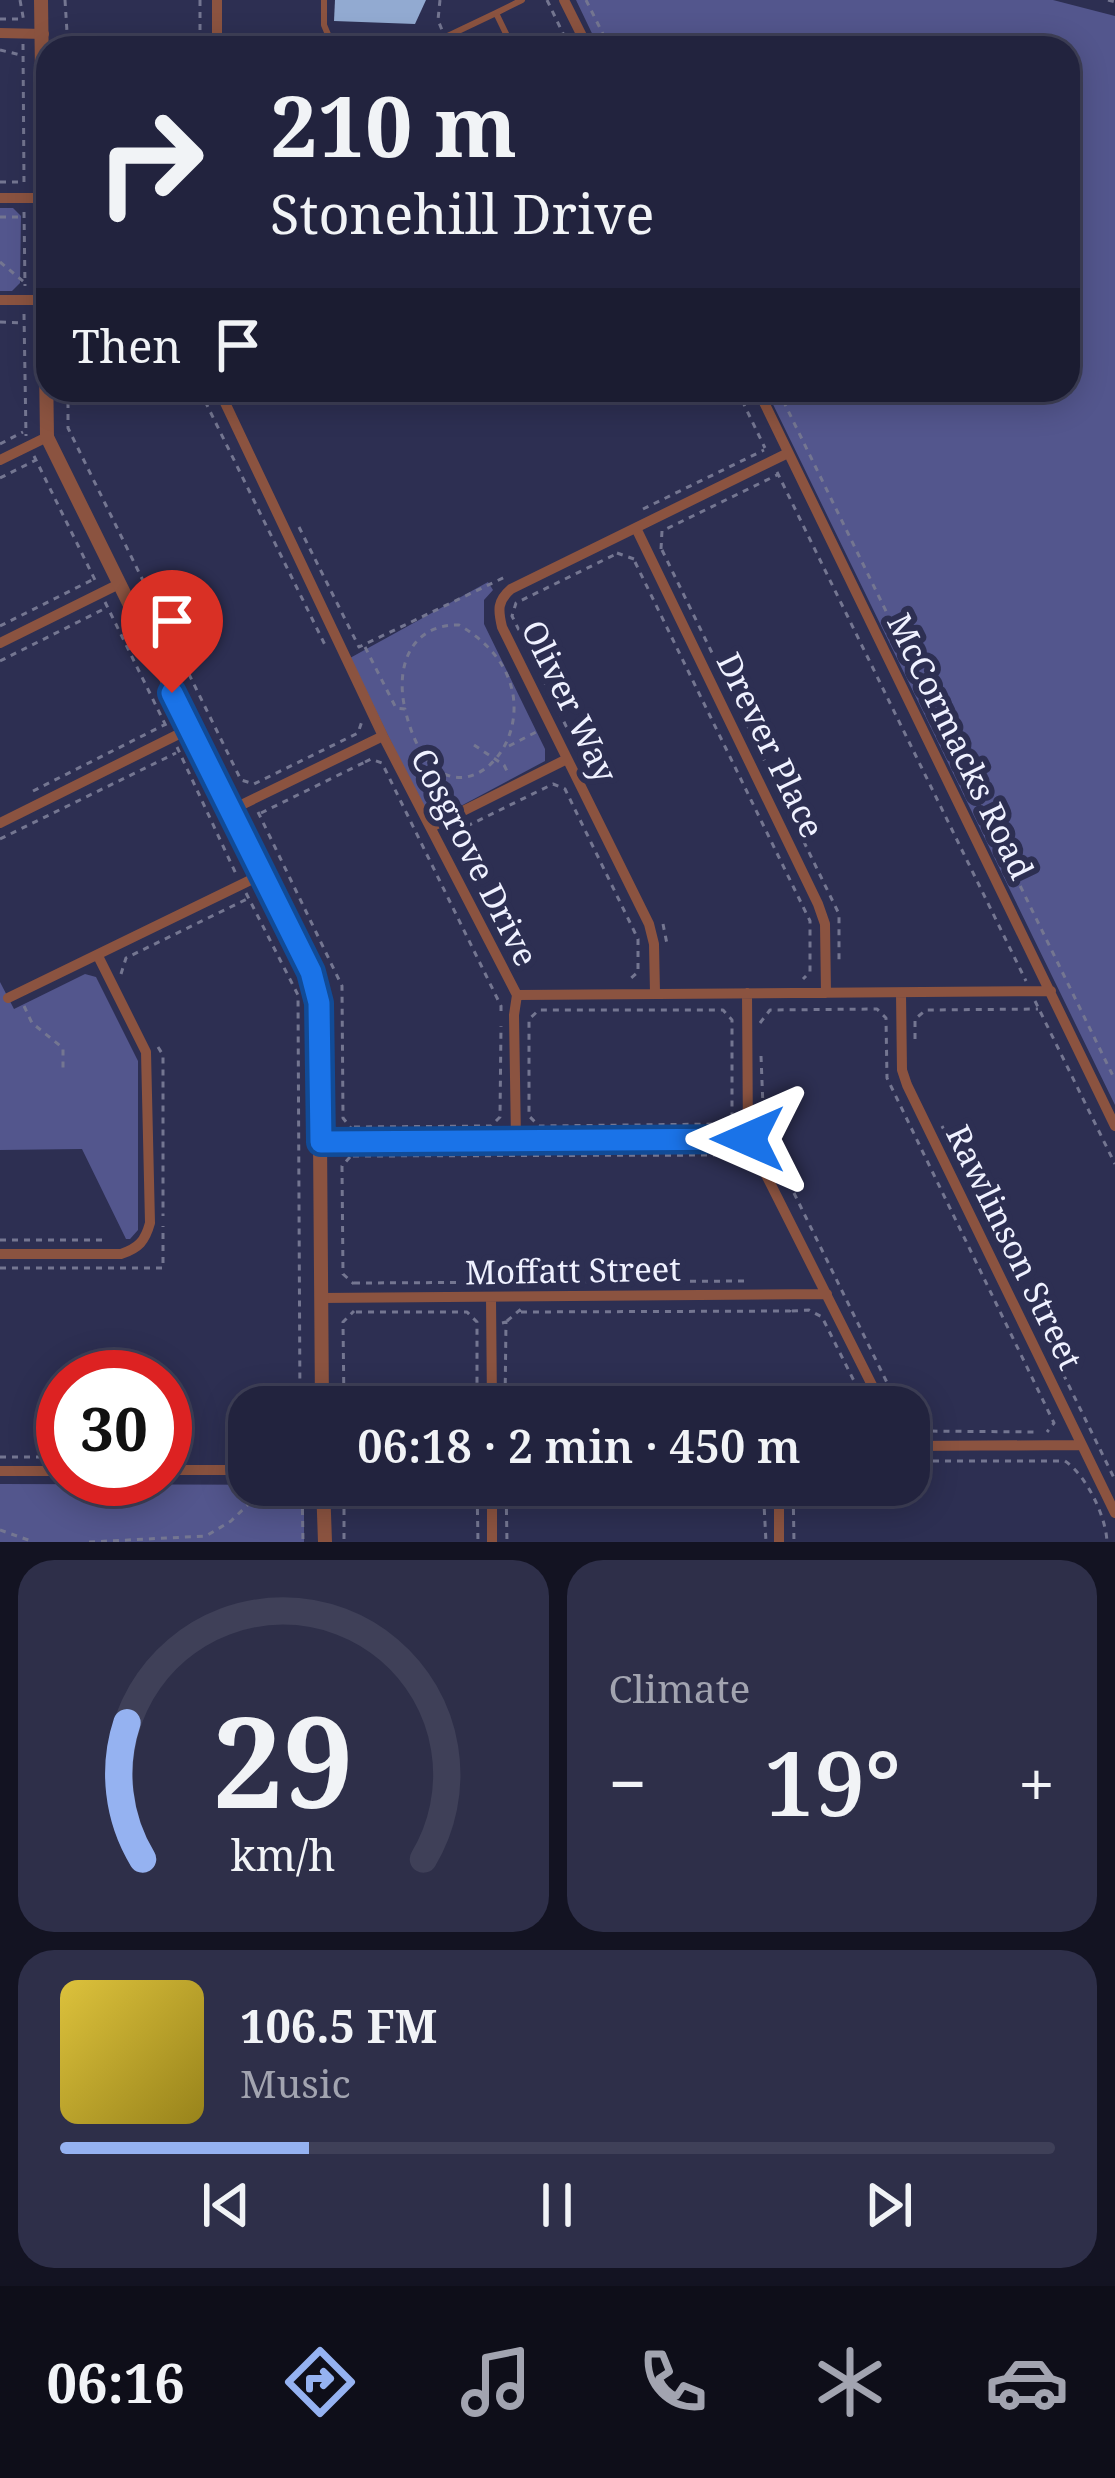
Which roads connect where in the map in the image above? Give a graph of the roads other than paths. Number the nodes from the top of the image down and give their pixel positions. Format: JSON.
{"nodes":[{"id":1,"x":41,"y":0,"type":"edge"},
{"id":2,"x":217,"y":0,"type":"edge"},
{"id":3,"x":324,"y":0,"type":"edge"},
{"id":4,"x":522,"y":0,"type":"edge"},
{"id":5,"x":564,"y":0,"type":"edge"},
{"id":6,"x":496,"y":13,"type":"junction"},
{"id":7,"x":0,"y":33,"type":"edge"},
{"id":8,"x":44,"y":34,"type":"joint"},
{"id":9,"x":217,"y":36,"type":"edge"},
{"id":10,"x":329,"y":36,"type":"edge"},
{"id":11,"x":448,"y":36,"type":"edge"},
{"id":12,"x":507,"y":36,"type":"edge"},
{"id":13,"x":582,"y":36,"type":"edge"},
{"id":14,"x":0,"y":198,"type":"edge"},
{"id":15,"x":36,"y":198,"type":"edge"},
{"id":16,"x":0,"y":300,"type":"edge"},
{"id":17,"x":36,"y":300,"type":"edge"},
{"id":18,"x":46,"y":402,"type":"edge"},
{"id":19,"x":225,"y":402,"type":"edge"},
{"id":20,"x":764,"y":402,"type":"edge"},
{"id":21,"x":46,"y":437,"type":"junction"},
{"id":22,"x":788,"y":453,"type":"junction"},
{"id":23,"x":0,"y":460,"type":"edge"},
{"id":24,"x":636,"y":528,"type":"junction"},
{"id":25,"x":119,"y":584,"type":"junction"},
{"id":26,"x":0,"y":643,"type":"edge"},
{"id":27,"x":189,"y":729,"type":"junction"},
{"id":28,"x":383,"y":736,"type":"junction"},
{"id":29,"x":567,"y":759,"type":"junction"},
{"id":30,"x":231,"y":810,"type":"junction"},
{"id":31,"x":0,"y":823,"type":"edge"},
{"id":32,"x":431,"y":826,"type":"junction"},
{"id":33,"x":263,"y":874,"type":"junction"},
{"id":34,"x":98,"y":956,"type":"junction"},
{"id":35,"x":1051,"y":991,"type":"junction"},
{"id":36,"x":655,"y":993,"type":"junction"},
{"id":37,"x":826,"y":993,"type":"junction"},
{"id":38,"x":747,"y":994,"type":"junction"},
{"id":39,"x":901,"y":994,"type":"junction"},
{"id":40,"x":517,"y":995,"type":"junction"},
{"id":41,"x":13,"y":996,"type":"road end"},
{"id":42,"x":1115,"y":1126,"type":"edge"},
{"id":43,"x":748,"y":1139,"type":"junction"},
{"id":44,"x":516,"y":1140,"type":"junction"},
{"id":45,"x":321,"y":1142,"type":"junction"},
{"id":46,"x":0,"y":1254,"type":"edge"},
{"id":47,"x":827,"y":1294,"type":"junction"},
{"id":48,"x":320,"y":1298,"type":"junction"},
{"id":49,"x":491,"y":1298,"type":"junction"},
{"id":50,"x":322,"y":1386,"type":"edge"},
{"id":51,"x":492,"y":1386,"type":"edge"},
{"id":52,"x":873,"y":1386,"type":"edge"},
{"id":53,"x":1081,"y":1445,"type":"junction"},
{"id":54,"x":930,"y":1446,"type":"edge"},
{"id":55,"x":192,"y":1470,"type":"edge"},
{"id":56,"x":228,"y":1470,"type":"edge"},
{"id":57,"x":0,"y":1471,"type":"edge"},
{"id":58,"x":36,"y":1471,"type":"edge"},
{"id":59,"x":324,"y":1506,"type":"edge"},
{"id":60,"x":492,"y":1506,"type":"edge"},
{"id":61,"x":779,"y":1506,"type":"edge"},
{"id":62,"x":1115,"y":1513,"type":"edge"},
{"id":63,"x":325,"y":1542,"type":"edge"},
{"id":64,"x":493,"y":1542,"type":"edge"},
{"id":65,"x":779,"y":1542,"type":"edge"}],
"edges":[{"from":1,"to":8,"type":"street"},
{"from":2,"to":9,"type":"street"},
{"from":3,"to":10,"type":"lane"},
{"from":4,"to":6,"type":"lane"},
{"from":5,"to":13,"type":"street"},
{"from":6,"to":11,"type":"lane"},
{"from":6,"to":12,"type":"lane"},
{"from":7,"to":8,"type":"street"},
{"from":14,"to":15,"type":"street"},
{"from":16,"to":17,"type":"street"},
{"from":18,"to":21,"type":"street"},
{"from":19,"to":28,"type":"street","name":"Cosgrove Drive"},
{"from":20,"to":22,"type":"street","name":"McCormacks Road"},
{"from":21,"to":23,"type":"street"},
{"from":21,"to":25,"type":"street"},
{"from":22,"to":24,"type":"street","name":"Oliver Way"},
{"from":22,"to":35,"type":"street","name":"McCormacks Road"},
{"from":24,"to":29,"type":"street","name":"Oliver Way"},
{"from":24,"to":37,"type":"street","name":"Drever Place"},
{"from":25,"to":26,"type":"street"},
{"from":25,"to":27,"type":"street"},
{"from":27,"to":30,"type":"street"},
{"from":27,"to":31,"type":"street"},
{"from":28,"to":30,"type":"street"},
{"from":28,"to":32,"type":"street","name":"Cosgrove Drive"},
{"from":29,"to":32,"type":"street"},
{"from":29,"to":36,"type":"street","name":"Oliver Way"},
{"from":30,"to":33,"type":"street"},
{"from":32,"to":40,"type":"street","name":"Cosgrove Drive"},
{"from":33,"to":34,"type":"street"},
{"from":33,"to":45,"type":"street"},
{"from":34,"to":41,"type":"street"},
{"from":34,"to":46,"type":"street"},
{"from":35,"to":39,"type":"street","name":"Cosgrove Drive"},
{"from":35,"to":42,"type":"street","name":"McCormacks Road"},
{"from":36,"to":38,"type":"street","name":"Cosgrove Drive"},
{"from":36,"to":40,"type":"street","name":"Cosgrove Drive"},
{"from":37,"to":38,"type":"street","name":"Cosgrove Drive"},
{"from":37,"to":39,"type":"street","name":"Cosgrove Drive"},
{"from":38,"to":43,"type":"street"},
{"from":39,"to":53,"type":"street","name":"Rawlinson Street"},
{"from":40,"to":44,"type":"street"},
{"from":43,"to":44,"type":"street"},
{"from":43,"to":47,"type":"street"},
{"from":44,"to":45,"type":"street"},
{"from":45,"to":48,"type":"street"},
{"from":47,"to":49,"type":"street","name":"Moffatt Street"},
{"from":47,"to":52,"type":"street"},
{"from":48,"to":49,"type":"street","name":"Moffatt Street"},
{"from":48,"to":50,"type":"street"},
{"from":49,"to":51,"type":"street"},
{"from":53,"to":54,"type":"street"},
{"from":53,"to":62,"type":"street","name":"Rawlinson Street"},
{"from":55,"to":56,"type":"street"},
{"from":57,"to":58,"type":"street"},
{"from":59,"to":63,"type":"street"},
{"from":60,"to":64,"type":"street"},
{"from":61,"to":65,"type":"street"}]}
